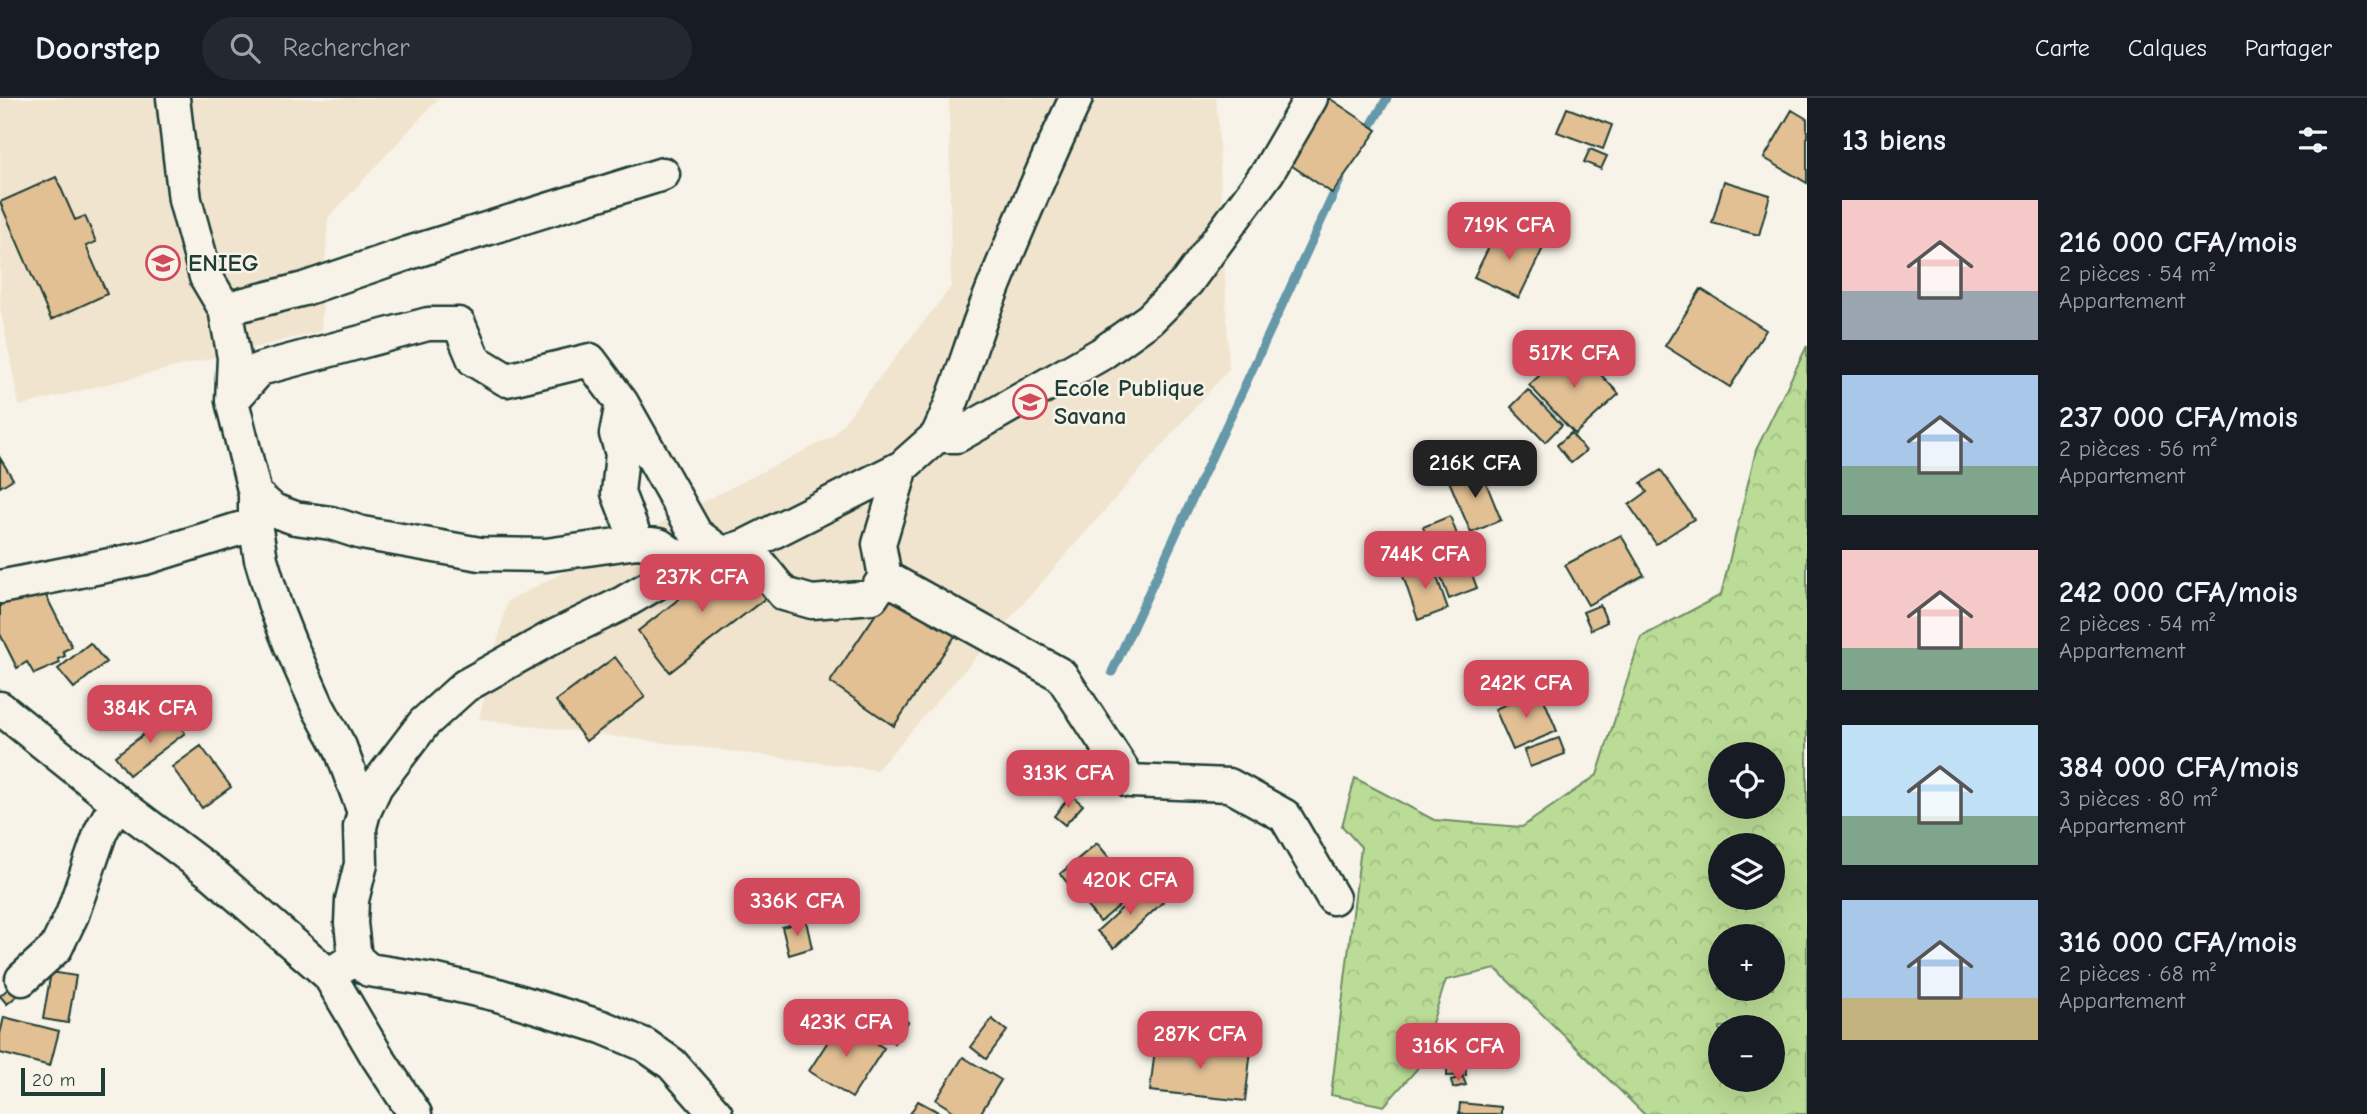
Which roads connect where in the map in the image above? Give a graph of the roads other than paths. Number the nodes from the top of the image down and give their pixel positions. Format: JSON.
{"nodes":[{"id":1,"x":173,"y":98,"type":"edge"},
{"id":2,"x":1076,"y":98,"type":"edge"},
{"id":3,"x":1311,"y":98,"type":"edge"},
{"id":4,"x":663,"y":174,"type":"dead end"},
{"id":5,"x":225,"y":309,"type":"junction"},
{"id":6,"x":232,"y":401,"type":"junction"},
{"id":7,"x":622,"y":403,"type":"junction"},
{"id":8,"x":937,"y":436,"type":"junction"},
{"id":9,"x":902,"y":467,"type":"junction"},
{"id":10,"x":255,"y":509,"type":"junction"},
{"id":11,"x":637,"y":542,"type":"junction"},
{"id":12,"x":733,"y":549,"type":"junction"},
{"id":13,"x":688,"y":565,"type":"junction"},
{"id":14,"x":885,"y":577,"type":"junction"},
{"id":15,"x":0,"y":587,"type":"edge"},
{"id":16,"x":0,"y":708,"type":"edge"},
{"id":17,"x":117,"y":802,"type":"junction"},
{"id":18,"x":364,"y":812,"type":"junction"},
{"id":19,"x":1333,"y":898,"type":"dead end"},
{"id":20,"x":355,"y":958,"type":"junction"},
{"id":21,"x":329,"y":975,"type":"junction"},
{"id":22,"x":22,"y":979,"type":"dead end"},
{"id":23,"x":415,"y":1114,"type":"edge"},
{"id":24,"x":716,"y":1114,"type":"edge"}],
"edges":[{"from":1,"to":5,"type":"street"},
{"from":2,"to":8,"type":"street"},
{"from":3,"to":8,"type":"street"},
{"from":4,"to":5,"type":"street"},
{"from":5,"to":6,"type":"street"},
{"from":6,"to":7,"type":"street"},
{"from":6,"to":10,"type":"street"},
{"from":7,"to":11,"type":"street"},
{"from":7,"to":12,"type":"street"},
{"from":8,"to":9,"type":"street"},
{"from":9,"to":12,"type":"street"},
{"from":9,"to":14,"type":"street"},
{"from":10,"to":11,"type":"street"},
{"from":10,"to":15,"type":"street"},
{"from":10,"to":18,"type":"street"},
{"from":11,"to":13,"type":"street"},
{"from":12,"to":13,"type":"street"},
{"from":12,"to":14,"type":"street"},
{"from":13,"to":18,"type":"street"},
{"from":14,"to":19,"type":"street"},
{"from":16,"to":17,"type":"street"},
{"from":17,"to":21,"type":"street"},
{"from":17,"to":22,"type":"street"},
{"from":18,"to":20,"type":"street"},
{"from":20,"to":21,"type":"street"},
{"from":20,"to":24,"type":"street"},
{"from":21,"to":23,"type":"street"}]}
